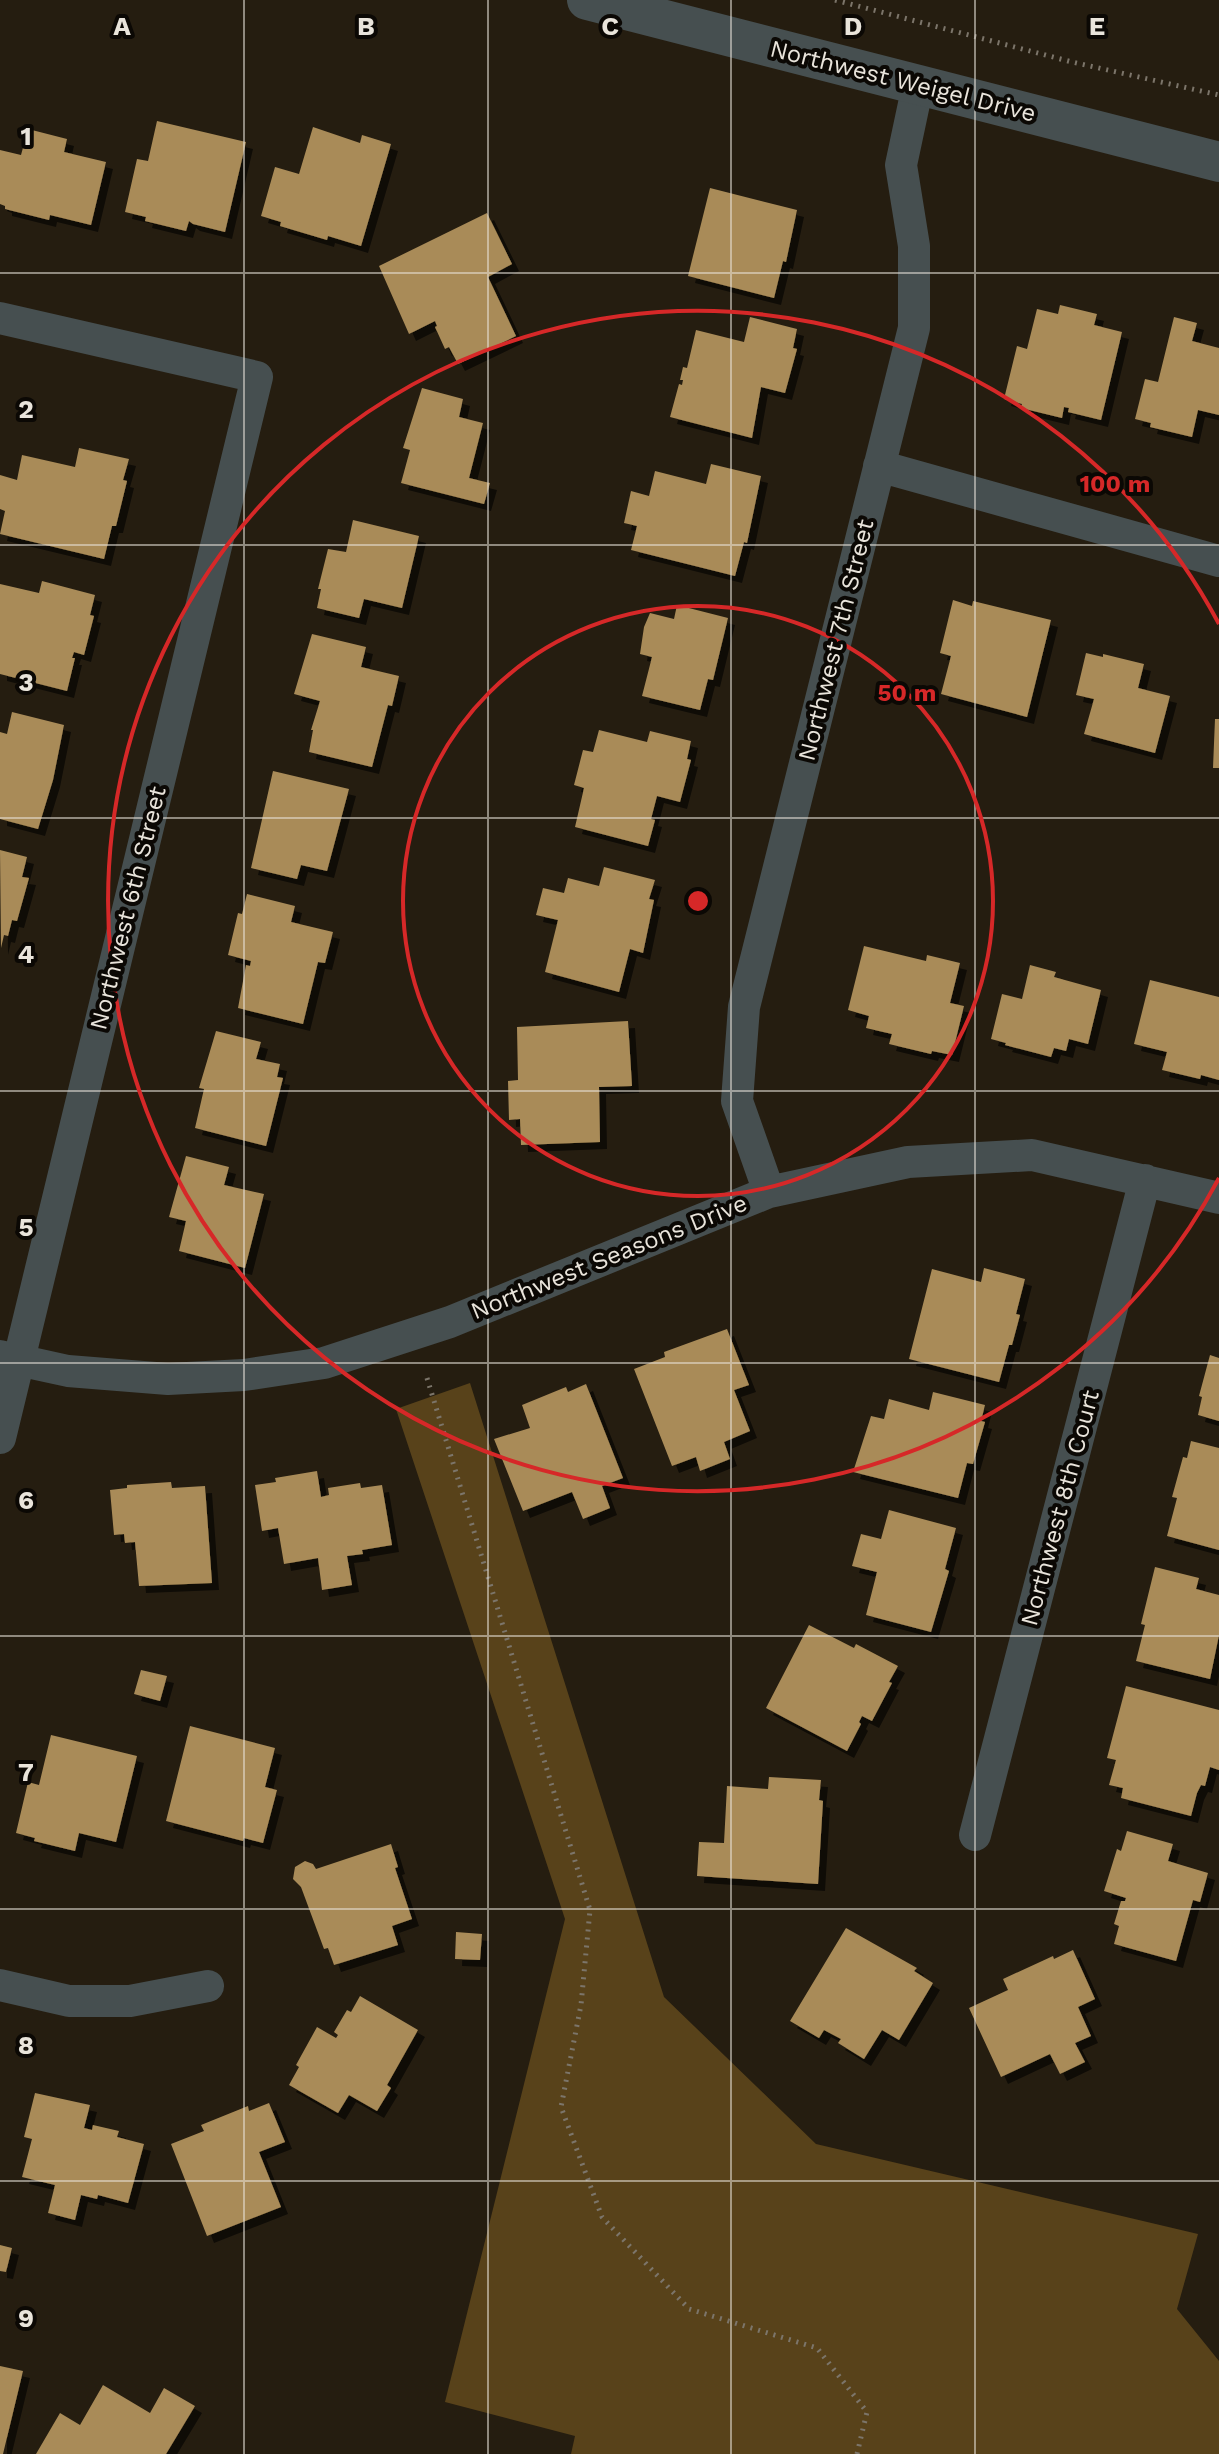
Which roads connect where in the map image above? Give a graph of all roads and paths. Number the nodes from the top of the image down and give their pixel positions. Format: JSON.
{"nodes":[{"id":1,"x":587,"y":0,"type":"edge"},
{"id":2,"x":835,"y":0,"type":"edge"},
{"id":3,"x":918,"y":85,"type":"junction"},
{"id":4,"x":1219,"y":95,"type":"edge"},
{"id":5,"x":1219,"y":162,"type":"edge"},
{"id":6,"x":0,"y":318,"type":"edge"},
{"id":7,"x":879,"y":466,"type":"junction"},
{"id":8,"x":1219,"y":561,"type":"edge"},
{"id":9,"x":1145,"y":1180,"type":"junction"},
{"id":10,"x":769,"y":1192,"type":"junction"},
{"id":11,"x":1219,"y":1198,"type":"edge"},
{"id":12,"x":10,"y":1358,"type":"edge"},
{"id":13,"x":427,"y":1378,"type":"dead end"},
{"id":14,"x":0,"y":1438,"type":"edge"},
{"id":15,"x":975,"y":1835,"type":"dead end"},
{"id":16,"x":0,"y":1985,"type":"edge"},
{"id":17,"x":208,"y":1986,"type":"dead end"},
{"id":18,"x":857,"y":2454,"type":"edge"}],
"edges":[{"from":1,"to":3,"type":"street","name":"Northwest Weigel Drive"},
{"from":2,"to":4,"type":"path"},
{"from":3,"to":5,"type":"street","name":"Northwest Weigel Drive"},
{"from":3,"to":7,"type":"street","name":"Northwest 7th Street"},
{"from":6,"to":12,"type":"street","name":"Northwest 6th Street"},
{"from":7,"to":8,"type":"street"},
{"from":7,"to":10,"type":"street","name":"Northwest 7th Street"},
{"from":9,"to":10,"type":"street","name":"Northwest Seasons Drive"},
{"from":9,"to":11,"type":"street","name":"Northwest Seasons Drive"},
{"from":9,"to":15,"type":"street","name":"Northwest 8th Court"},
{"from":10,"to":12,"type":"street","name":"Northwest Seasons Drive"},
{"from":12,"to":14,"type":"street","name":"Northwest 6th Street"},
{"from":13,"to":18,"type":"path"},
{"from":16,"to":17,"type":"street"}]}
